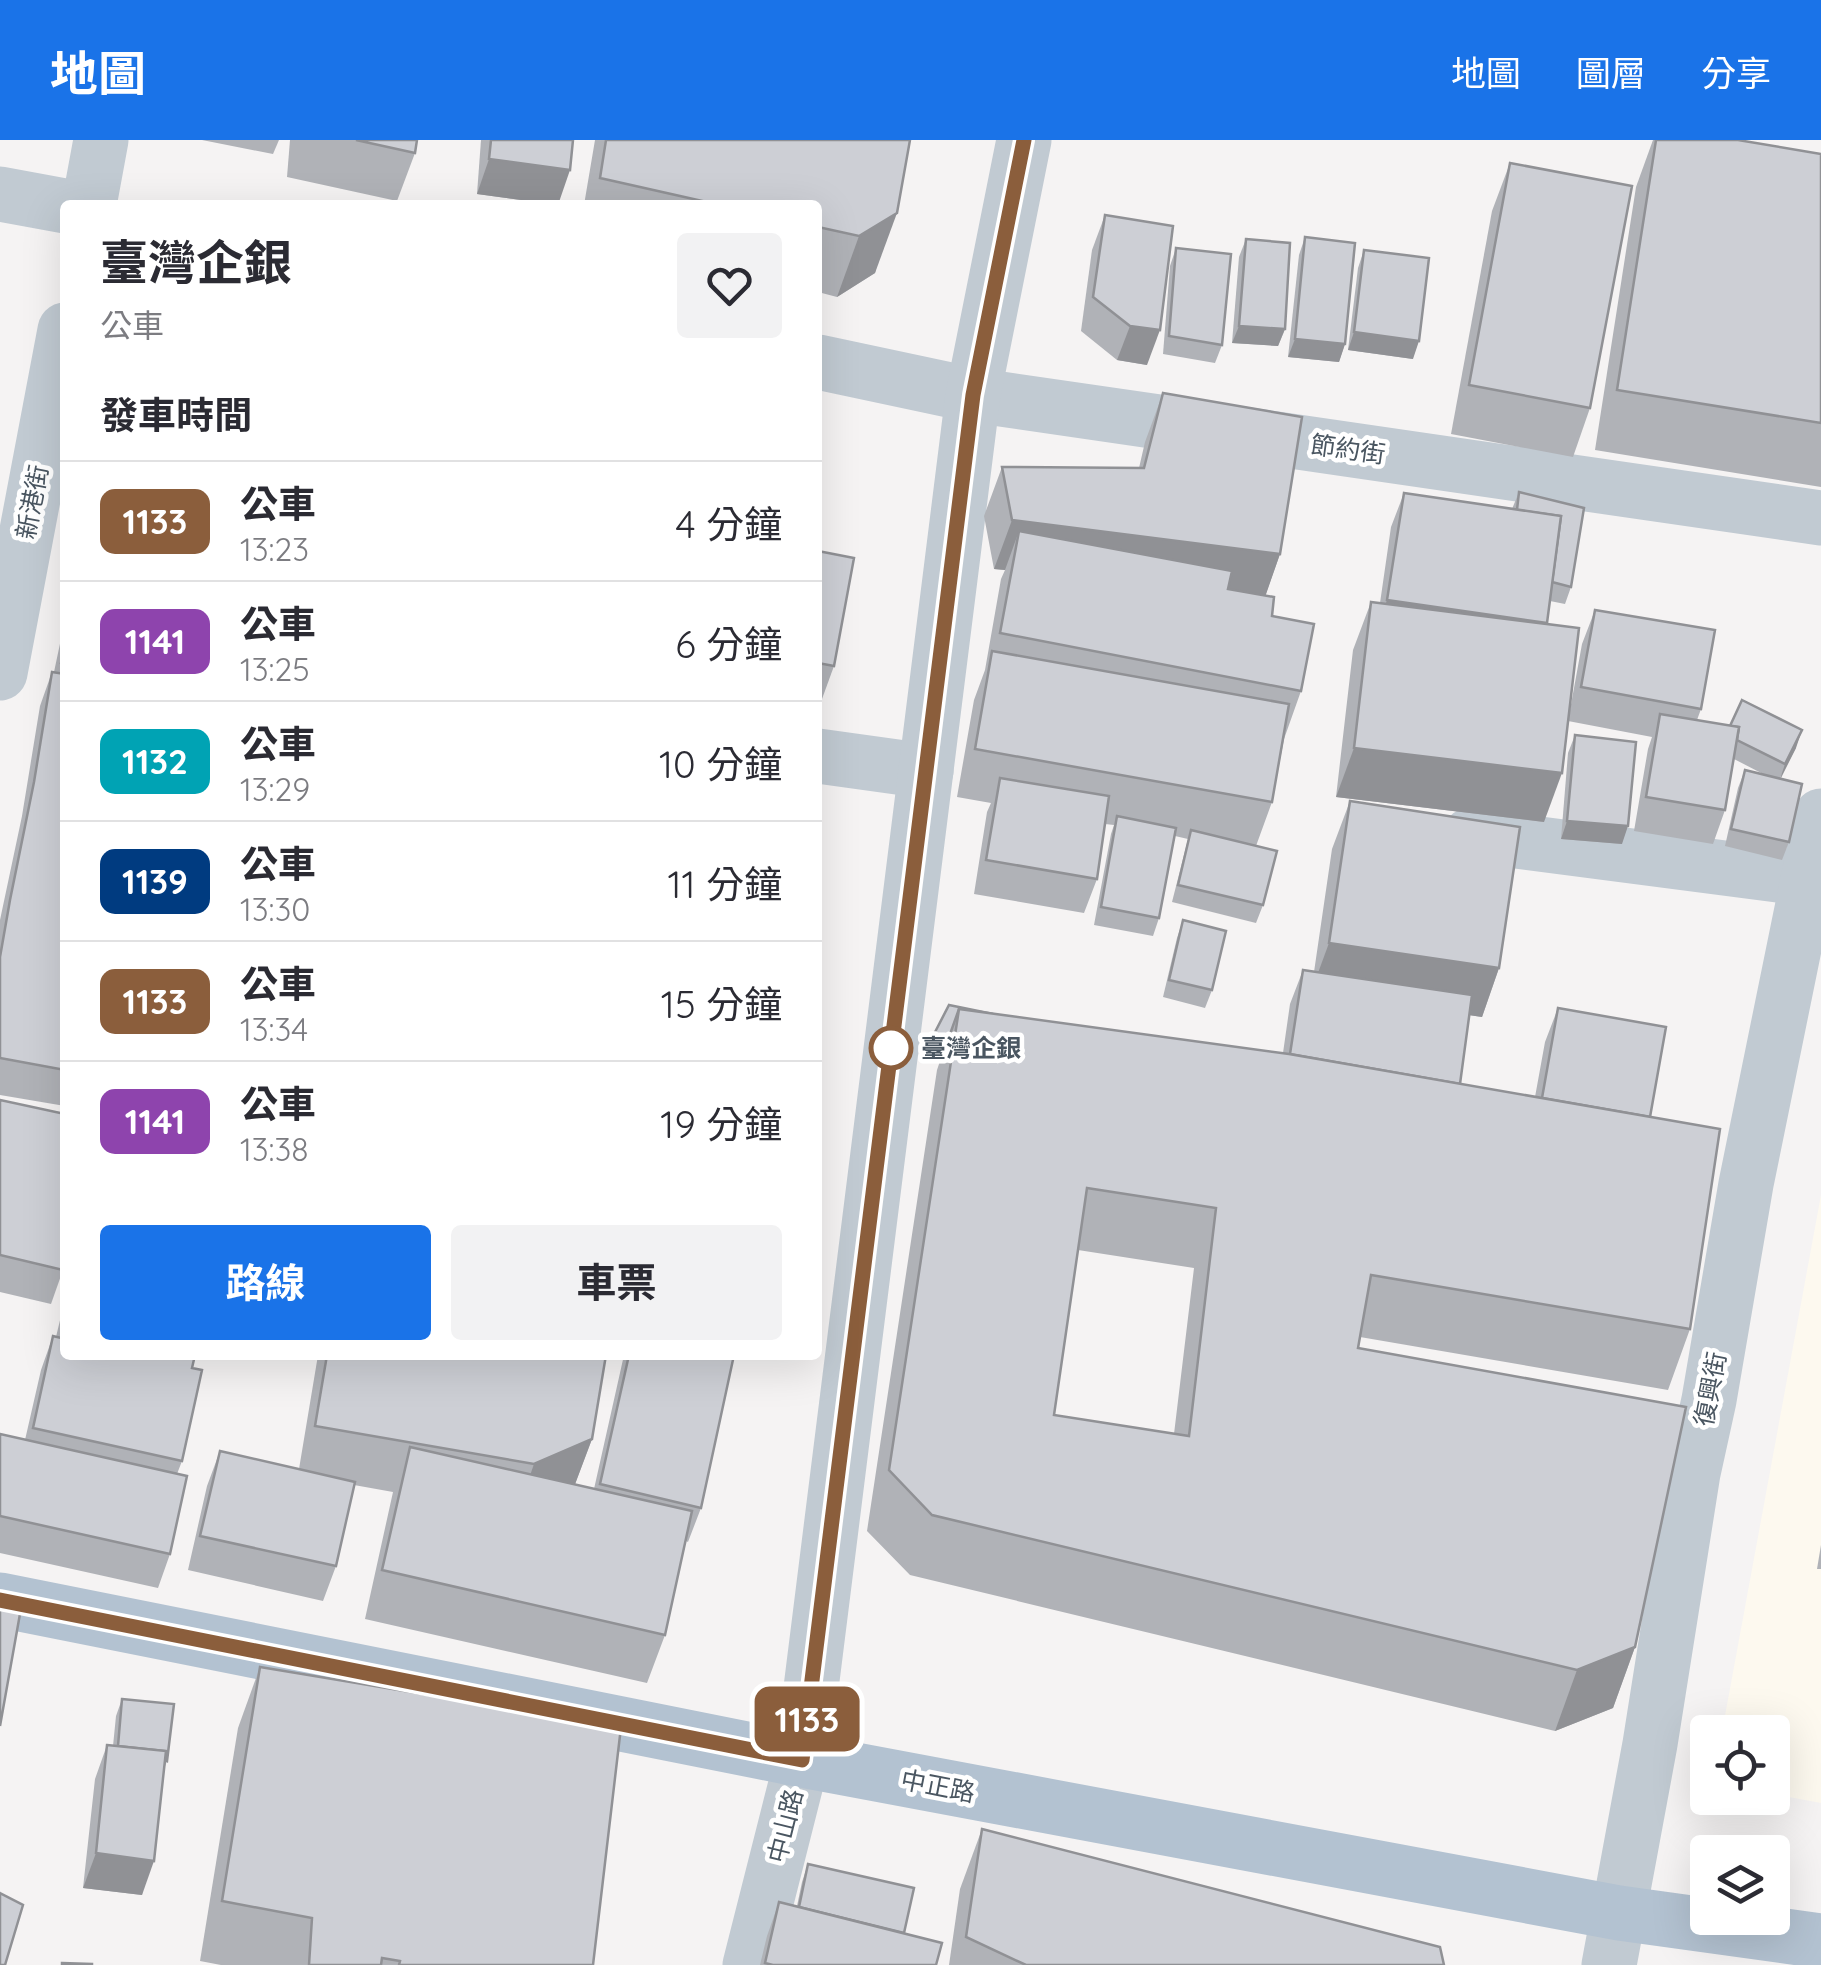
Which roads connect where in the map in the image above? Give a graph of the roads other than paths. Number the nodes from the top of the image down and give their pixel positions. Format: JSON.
{"nodes":[{"id":1,"x":101,"y":140,"type":"edge"},
{"id":2,"x":1024,"y":140,"type":"edge"},
{"id":3,"x":0,"y":194,"type":"edge"},
{"id":4,"x":90,"y":200,"type":"edge"},
{"id":5,"x":60,"y":205,"type":"edge"},
{"id":6,"x":60,"y":356,"type":"edge"},
{"id":7,"x":822,"y":363,"type":"edge"},
{"id":8,"x":973,"y":395,"type":"junction"},
{"id":9,"x":1821,"y":518,"type":"edge"},
{"id":10,"x":0,"y":673,"type":"edge"},
{"id":11,"x":822,"y":757,"type":"edge"},
{"id":12,"x":926,"y":770,"type":"junction"},
{"id":13,"x":1821,"y":816,"type":"edge"},
{"id":14,"x":1470,"y":835,"type":"edge"},
{"id":15,"x":1808,"y":879,"type":"junction"},
{"id":16,"x":0,"y":1600,"type":"edge"},
{"id":17,"x":802,"y":1760,"type":"junction"},
{"id":18,"x":1614,"y":1939,"type":"edge"},
{"id":19,"x":1821,"y":1941,"type":"edge"},
{"id":20,"x":750,"y":1965,"type":"edge"}],
"edges":[{"from":1,"to":4,"type":"street"},
{"from":2,"to":8,"type":"street","name":"中山路"},
{"from":3,"to":5,"type":"street"},
{"from":6,"to":10,"type":"street","name":"新港街"},
{"from":7,"to":8,"type":"street","name":"節約街"},
{"from":8,"to":9,"type":"street","name":"節約街"},
{"from":8,"to":12,"type":"street","name":"中山路"},
{"from":11,"to":12,"type":"street"},
{"from":12,"to":17,"type":"street","name":"中山路"},
{"from":13,"to":15,"type":"street","name":"復興街"},
{"from":14,"to":15,"type":"street"},
{"from":15,"to":18,"type":"street","name":"復興街"},
{"from":16,"to":17,"type":"main road","name":"中正路"},
{"from":17,"to":18,"type":"main road","name":"中正路"},
{"from":17,"to":20,"type":"street","name":"中山路"},
{"from":18,"to":19,"type":"main road","name":"中正路"}]}
